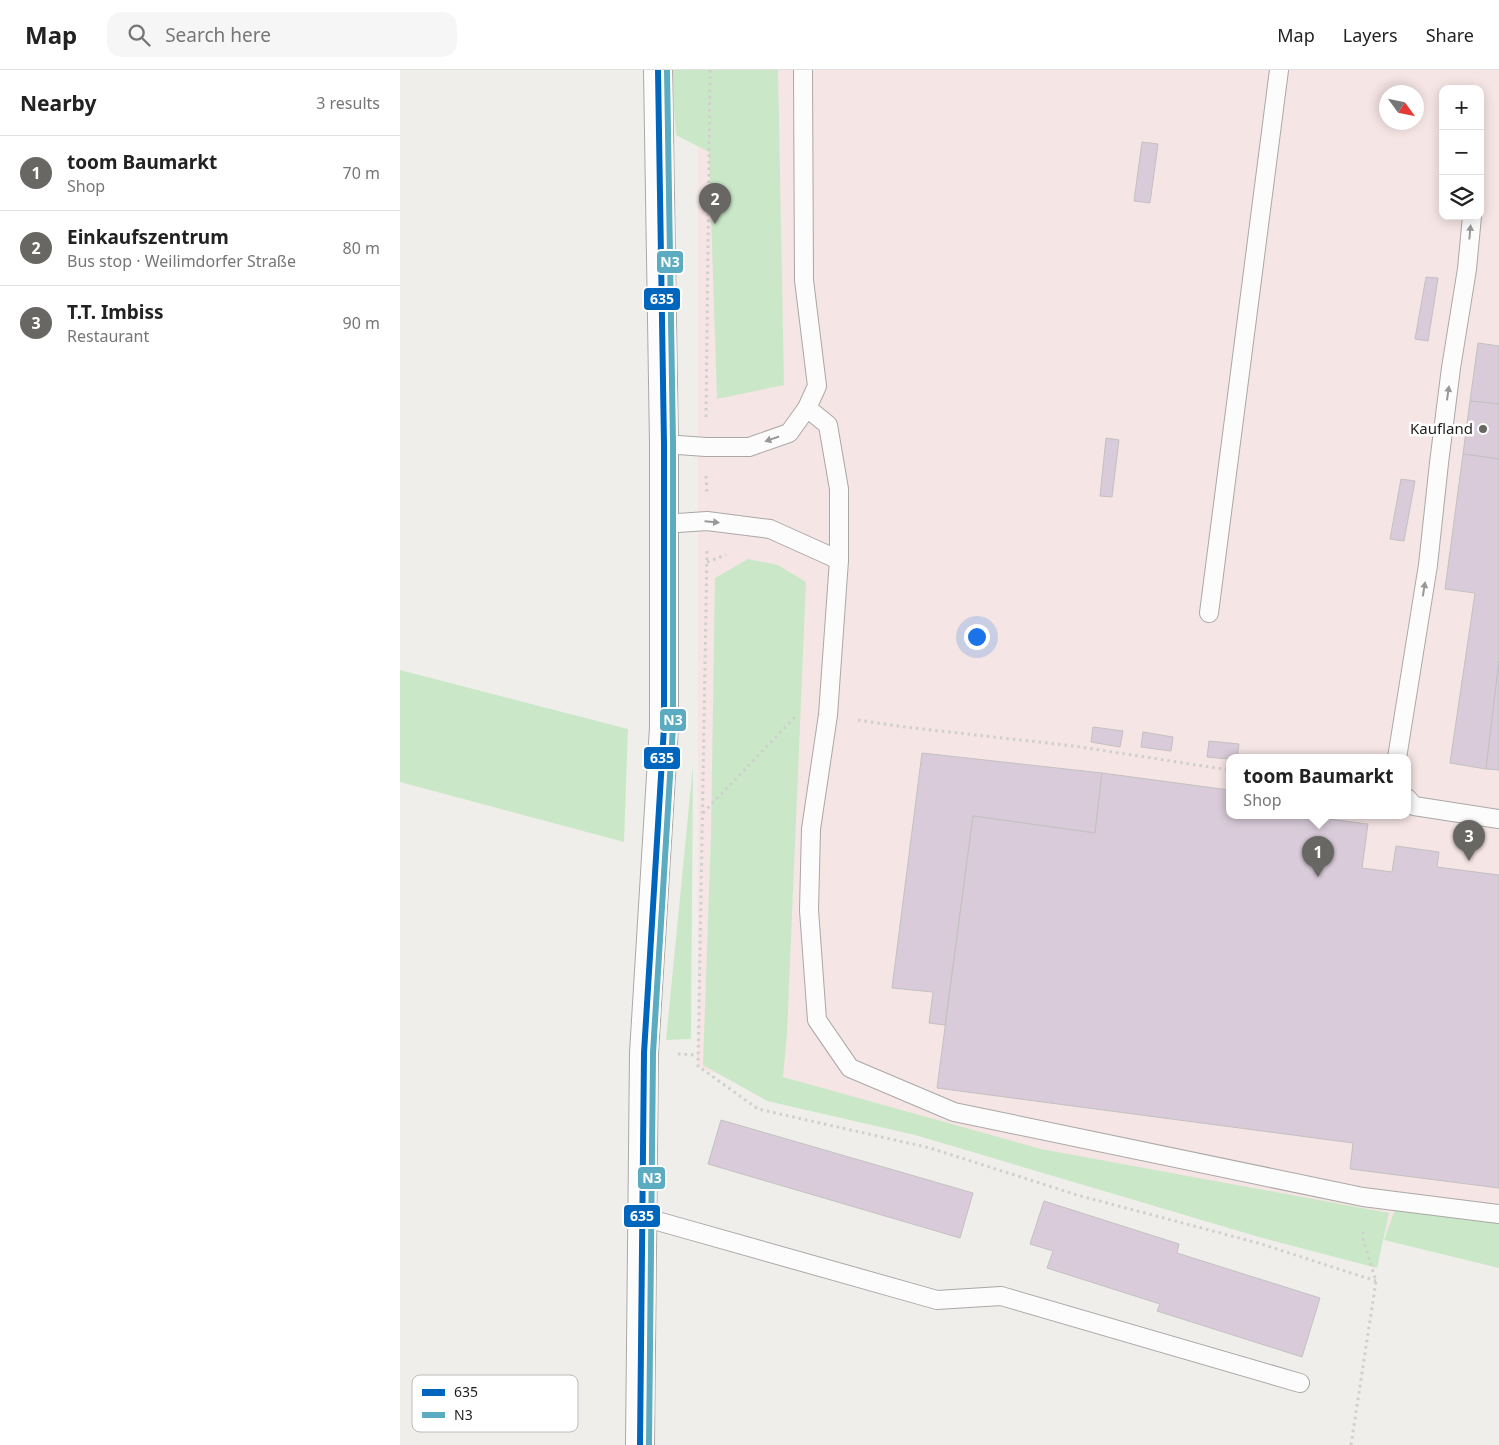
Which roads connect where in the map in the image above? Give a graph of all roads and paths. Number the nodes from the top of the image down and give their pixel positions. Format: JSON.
{"nodes":[{"id":1,"x":658,"y":70,"type":"edge"},
{"id":2,"x":710,"y":70,"type":"edge"},
{"id":3,"x":803,"y":70,"type":"edge"},
{"id":4,"x":1279,"y":70,"type":"edge"},
{"id":5,"x":1472,"y":220,"type":"edge"},
{"id":6,"x":807,"y":408,"type":"junction"},
{"id":7,"x":664,"y":444,"type":"junction"},
{"id":8,"x":706,"y":447,"type":"junction"},
{"id":9,"x":707,"y":521,"type":"junction"},
{"id":10,"x":663,"y":524,"type":"junction"},
{"id":11,"x":732,"y":553,"type":"dead end"},
{"id":12,"x":839,"y":560,"type":"junction"},
{"id":13,"x":707,"y":562,"type":"junction"},
{"id":14,"x":1208,"y":613,"type":"dead end"},
{"id":15,"x":798,"y":714,"type":"dead end"},
{"id":16,"x":828,"y":715,"type":"junction"},
{"id":17,"x":1398,"y":754,"type":"edge"},
{"id":18,"x":1226,"y":770,"type":"edge"},
{"id":19,"x":1411,"y":803,"type":"edge"},
{"id":20,"x":702,"y":814,"type":"junction"},
{"id":21,"x":1499,"y":819,"type":"edge"},
{"id":22,"x":1499,"y":1214,"type":"edge"},
{"id":23,"x":643,"y":1217,"type":"junction"},
{"id":24,"x":1363,"y":1239,"type":"dead end"},
{"id":25,"x":1376,"y":1281,"type":"junction"},
{"id":26,"x":1300,"y":1383,"type":"dead end"},
{"id":27,"x":640,"y":1445,"type":"edge"},
{"id":28,"x":1351,"y":1445,"type":"edge"}],
"edges":[{"from":1,"to":7,"type":"main road"},
{"from":2,"to":8,"type":"path"},
{"from":3,"to":6,"type":"lane"},
{"from":4,"to":14,"type":"lane"},
{"from":17,"to":5,"type":"lane","one_way":true},
{"from":6,"to":8,"type":"lane","one_way":true},
{"from":6,"to":12,"type":"lane"},
{"from":7,"to":8,"type":"lane"},
{"from":7,"to":10,"type":"main road"},
{"from":8,"to":9,"type":"path"},
{"from":9,"to":10,"type":"lane"},
{"from":9,"to":12,"type":"lane","one_way":true},
{"from":9,"to":13,"type":"path"},
{"from":10,"to":23,"type":"main road"},
{"from":11,"to":13,"type":"path"},
{"from":12,"to":16,"type":"lane"},
{"from":13,"to":20,"type":"path"},
{"from":15,"to":20,"type":"path"},
{"from":16,"to":18,"type":"path"},
{"from":16,"to":22,"type":"lane"},
{"from":19,"to":21,"type":"lane"},
{"from":20,"to":25,"type":"path"},
{"from":23,"to":26,"type":"lane"},
{"from":23,"to":27,"type":"main road"},
{"from":24,"to":25,"type":"path"},
{"from":25,"to":28,"type":"path"}]}
